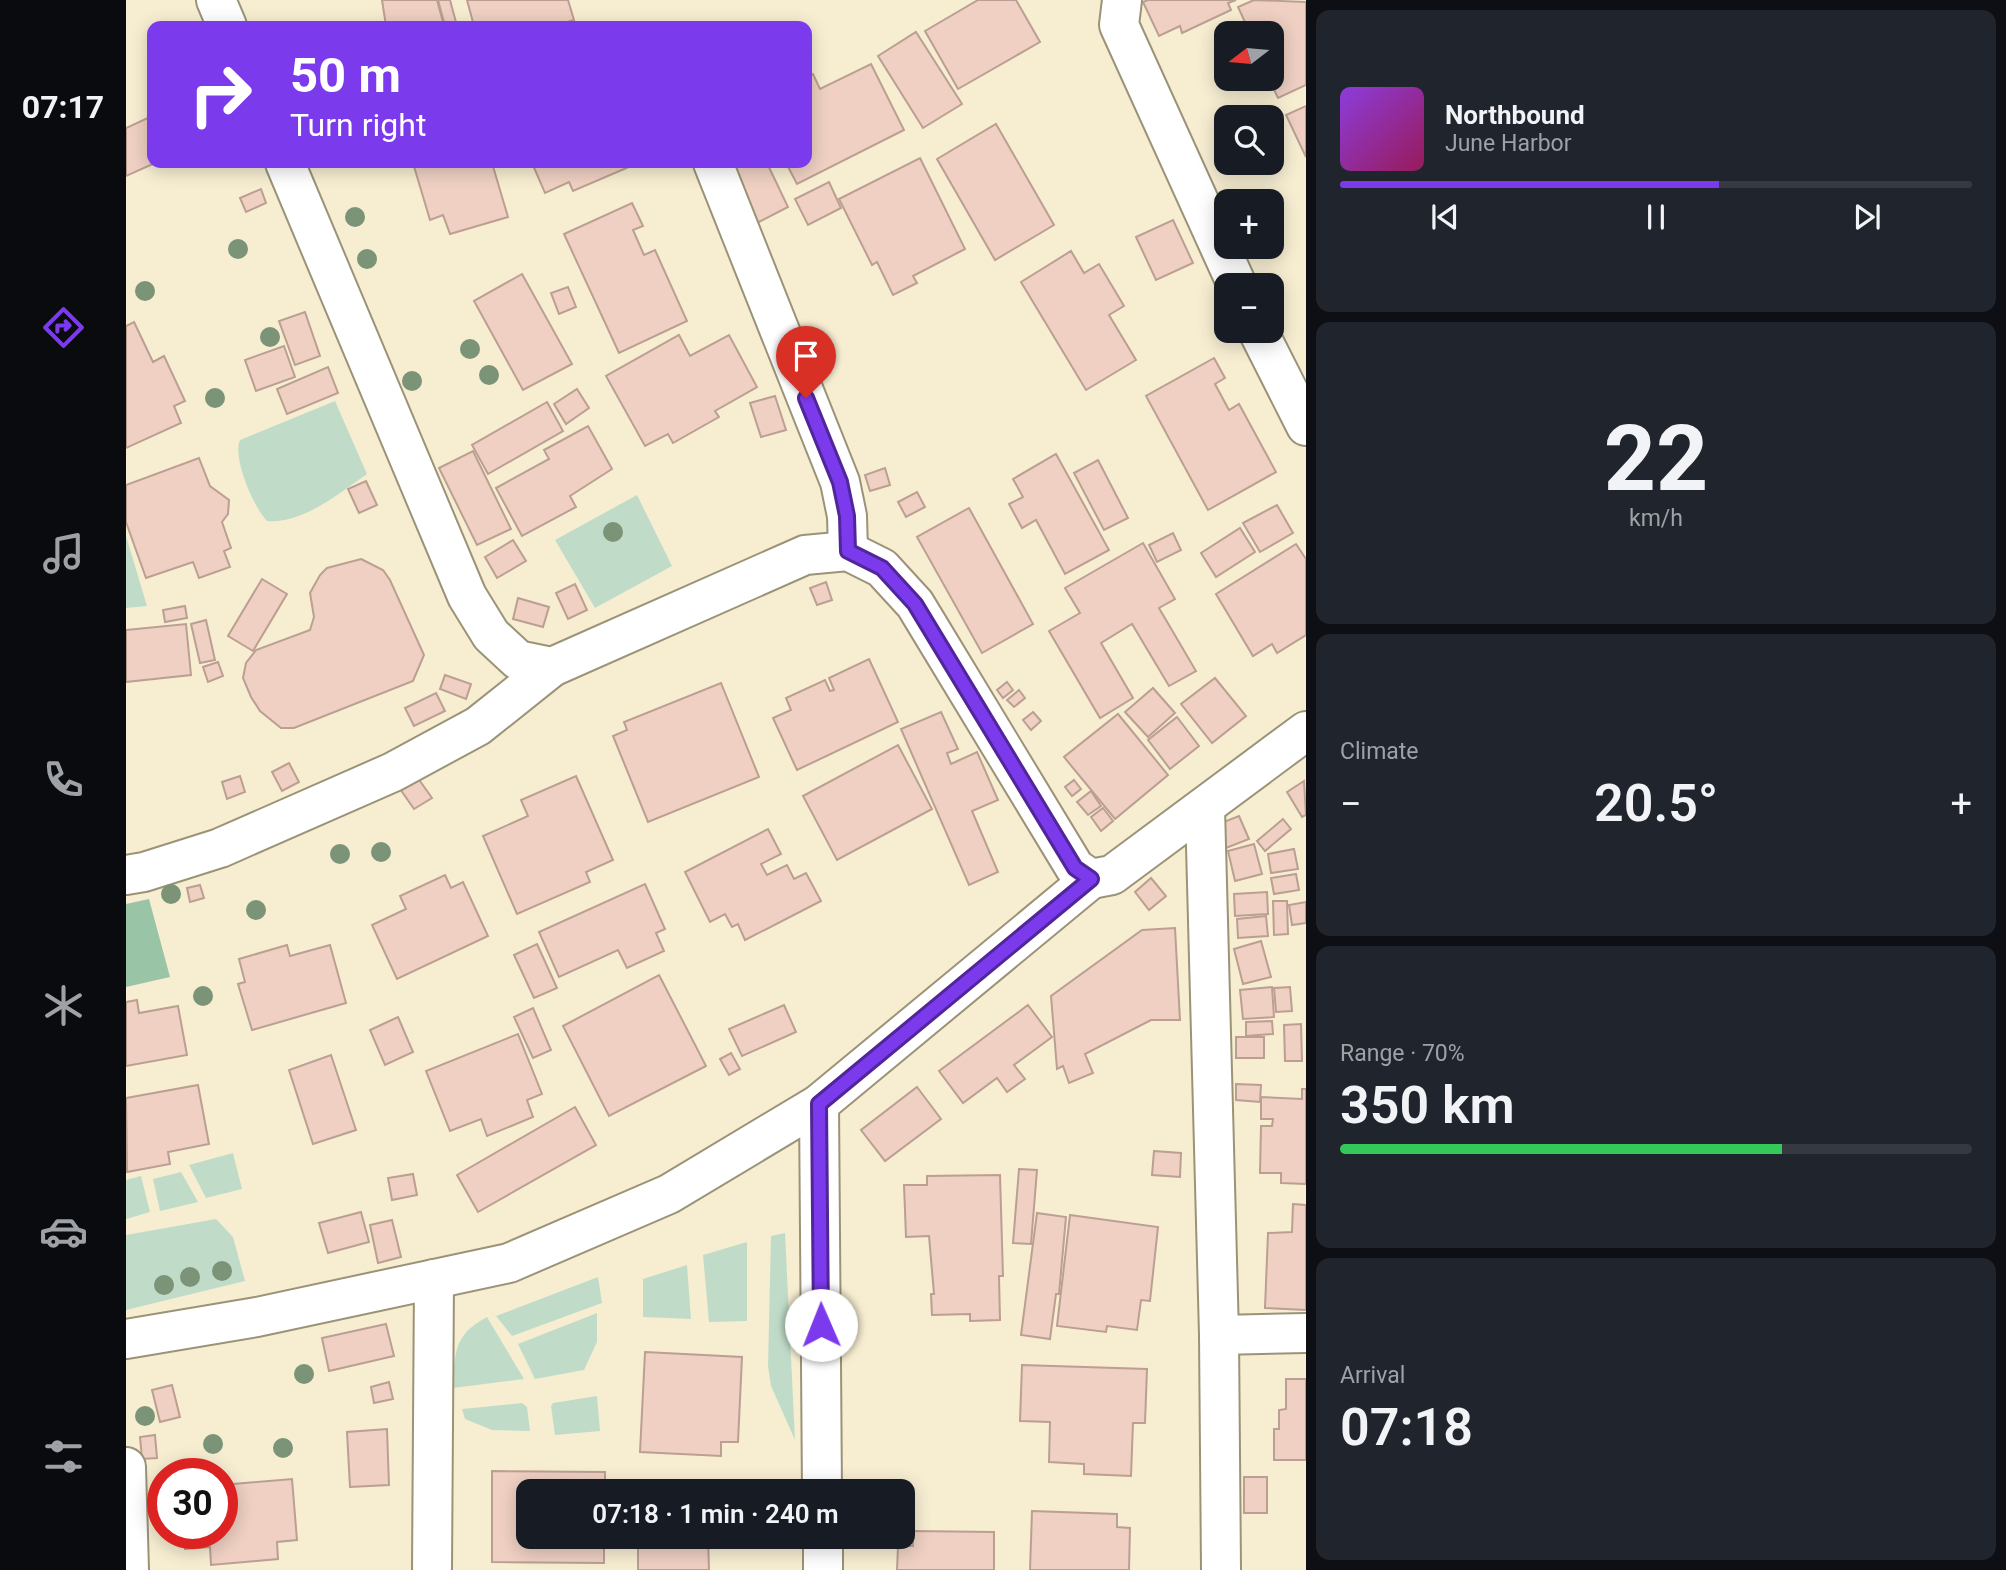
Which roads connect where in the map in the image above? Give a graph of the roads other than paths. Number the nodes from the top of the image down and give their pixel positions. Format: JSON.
{"nodes":[{"id":1,"x":216,"y":0,"type":"edge"},
{"id":2,"x":1122,"y":0,"type":"edge"},
{"id":3,"x":226,"y":21,"type":"edge"},
{"id":4,"x":287,"y":168,"type":"edge"},
{"id":5,"x":715,"y":168,"type":"edge"},
{"id":6,"x":1232,"y":273,"type":"edge"},
{"id":7,"x":1264,"y":343,"type":"edge"},
{"id":8,"x":1306,"y":426,"type":"edge"},
{"id":9,"x":848,"y":551,"type":"junction"},
{"id":10,"x":552,"y":667,"type":"junction"},
{"id":11,"x":1306,"y":732,"type":"edge"},
{"id":12,"x":1205,"y":808,"type":"junction"},
{"id":13,"x":126,"y":875,"type":"edge"},
{"id":14,"x":1091,"y":879,"type":"junction"},
{"id":15,"x":819,"y":1104,"type":"junction"},
{"id":16,"x":435,"y":1279,"type":"junction"},
{"id":17,"x":1306,"y":1333,"type":"edge"},
{"id":18,"x":1219,"y":1335,"type":"junction"},
{"id":19,"x":126,"y":1339,"type":"edge"},
{"id":20,"x":126,"y":1467,"type":"edge"},
{"id":21,"x":822,"y":1479,"type":"edge"},
{"id":22,"x":822,"y":1549,"type":"edge"},
{"id":23,"x":128,"y":1570,"type":"edge"},
{"id":24,"x":432,"y":1570,"type":"edge"},
{"id":25,"x":823,"y":1570,"type":"edge"},
{"id":26,"x":1221,"y":1570,"type":"edge"}],
"edges":[{"from":1,"to":3,"type":"street"},
{"from":2,"to":6,"type":"street"},
{"from":4,"to":10,"type":"street"},
{"from":5,"to":9,"type":"street"},
{"from":7,"to":8,"type":"street"},
{"from":9,"to":10,"type":"street"},
{"from":9,"to":14,"type":"street"},
{"from":10,"to":13,"type":"street"},
{"from":11,"to":12,"type":"street"},
{"from":12,"to":14,"type":"street"},
{"from":12,"to":18,"type":"street"},
{"from":14,"to":15,"type":"street"},
{"from":15,"to":16,"type":"street"},
{"from":15,"to":21,"type":"street"},
{"from":16,"to":19,"type":"street"},
{"from":16,"to":24,"type":"street"},
{"from":17,"to":18,"type":"street"},
{"from":18,"to":26,"type":"street"},
{"from":20,"to":23,"type":"street"},
{"from":22,"to":25,"type":"street"}]}
